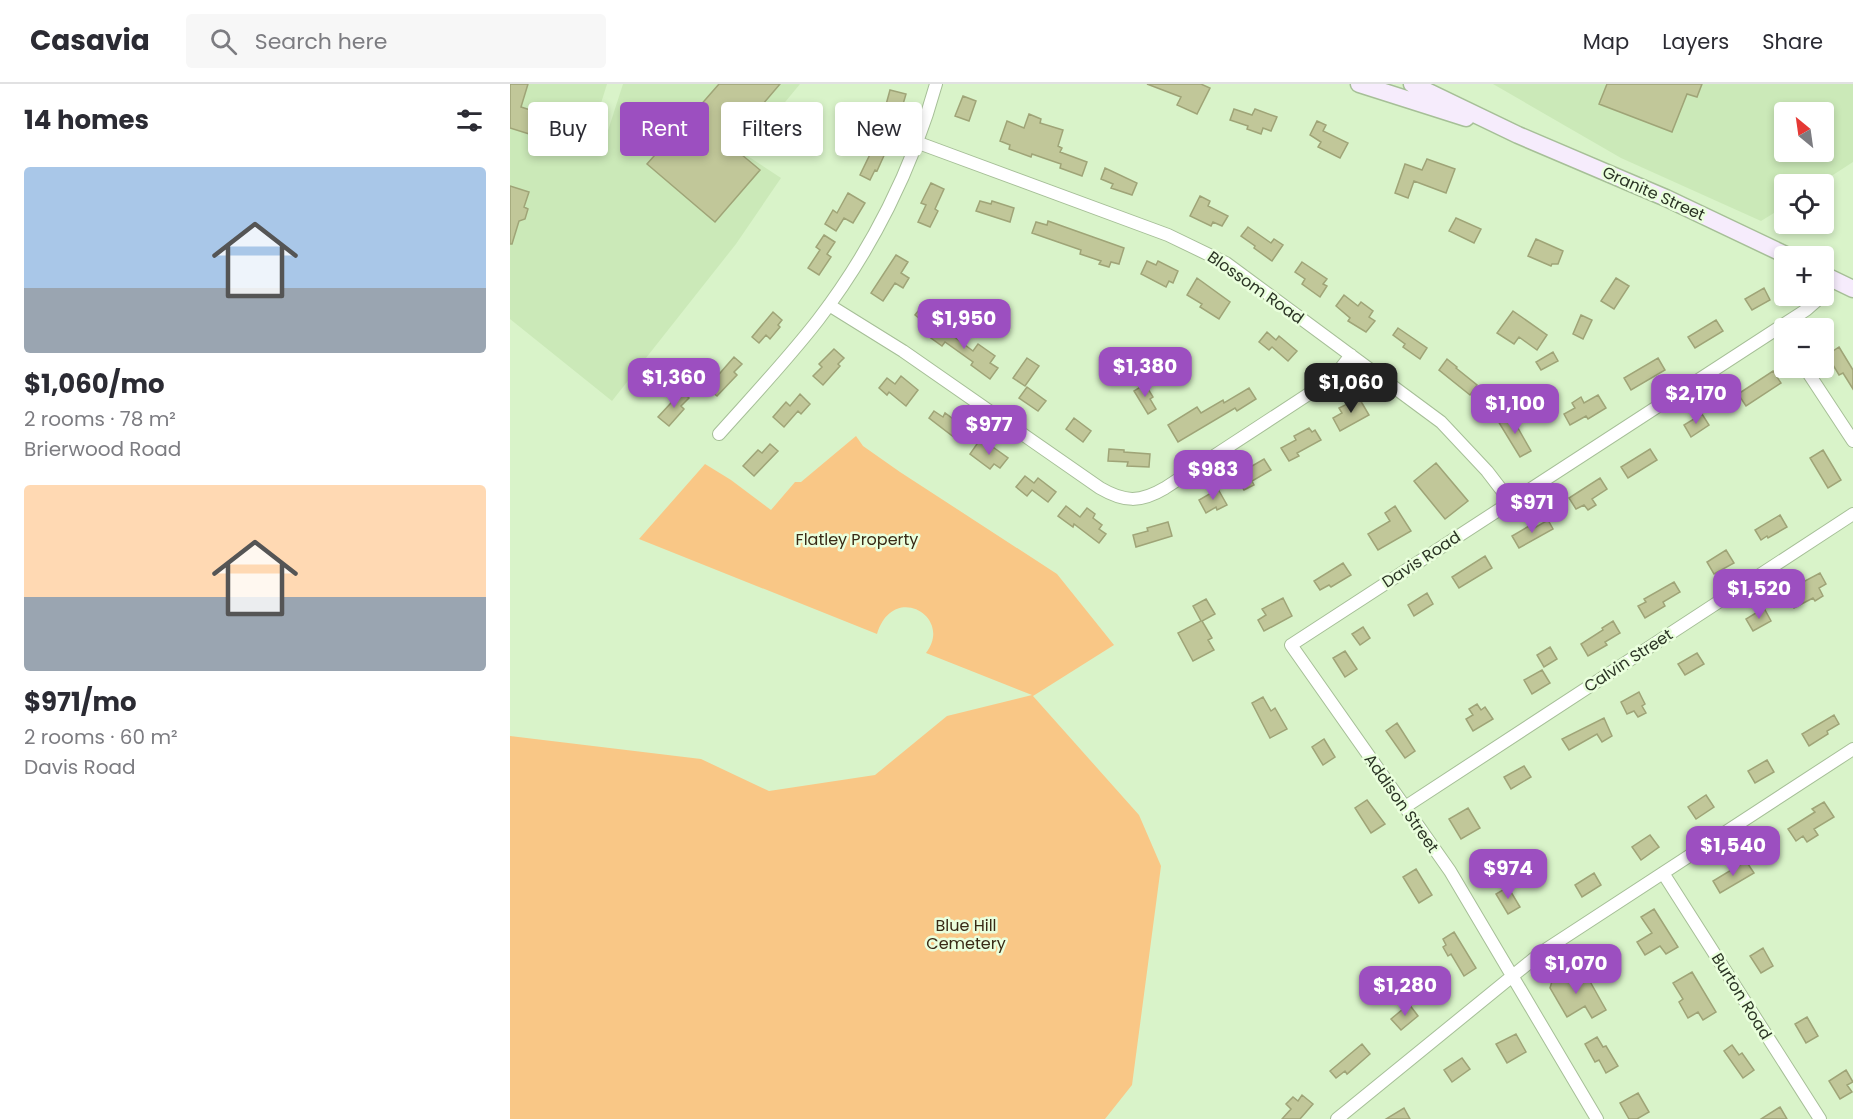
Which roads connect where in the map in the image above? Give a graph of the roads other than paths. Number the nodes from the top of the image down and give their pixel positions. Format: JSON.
{"nodes":[{"id":1,"x":936,"y":84,"type":"edge"},
{"id":2,"x":1359,"y":84,"type":"edge"},
{"id":3,"x":1412,"y":84,"type":"edge"},
{"id":4,"x":922,"y":125,"type":"edge"},
{"id":5,"x":1518,"y":135,"type":"junction"},
{"id":6,"x":922,"y":144,"type":"edge"},
{"id":7,"x":910,"y":156,"type":"edge"},
{"id":8,"x":1774,"y":249,"type":"edge"},
{"id":9,"x":1834,"y":287,"type":"edge"},
{"id":10,"x":1853,"y":289,"type":"edge"},
{"id":11,"x":829,"y":305,"type":"junction"},
{"id":12,"x":1809,"y":306,"type":"edge"},
{"id":13,"x":1798,"y":318,"type":"edge"},
{"id":14,"x":1774,"y":338,"type":"edge"},
{"id":15,"x":1351,"y":355,"type":"junction"},
{"id":16,"x":1811,"y":378,"type":"edge"},
{"id":17,"x":718,"y":434,"type":"dead end"},
{"id":18,"x":1853,"y":441,"type":"edge"},
{"id":19,"x":1510,"y":501,"type":"junction"},
{"id":20,"x":1853,"y":514,"type":"edge"},
{"id":21,"x":1291,"y":645,"type":"joint"},
{"id":22,"x":1853,"y":749,"type":"edge"},
{"id":23,"x":1405,"y":807,"type":"junction"},
{"id":24,"x":1664,"y":873,"type":"junction"},
{"id":25,"x":1512,"y":976,"type":"junction"},
{"id":26,"x":1337,"y":1119,"type":"edge"},
{"id":27,"x":1597,"y":1119,"type":"edge"},
{"id":28,"x":1820,"y":1119,"type":"edge"}],
"edges":[{"from":1,"to":4,"type":"street"},
{"from":2,"to":5,"type":"main road","name":"Granite Street"},
{"from":3,"to":5,"type":"main road","name":"Granite Street"},
{"from":5,"to":8,"type":"main road","name":"Granite Street"},
{"from":6,"to":15,"type":"street","name":"Blossom Road"},
{"from":7,"to":11,"type":"street"},
{"from":9,"to":10,"type":"main road"},
{"from":11,"to":15,"type":"street"},
{"from":11,"to":17,"type":"street"},
{"from":12,"to":13,"type":"street","name":"Davis Road"},
{"from":14,"to":19,"type":"street","name":"Davis Road"},
{"from":15,"to":19,"type":"street","name":"Blossom Road"},
{"from":16,"to":18,"type":"street"},
{"from":19,"to":21,"type":"street","name":"Davis Road"},
{"from":20,"to":23,"type":"street","name":"Calvin Street"},
{"from":21,"to":23,"type":"street","name":"Addison Street"},
{"from":22,"to":24,"type":"street"},
{"from":23,"to":25,"type":"street","name":"Addison Street"},
{"from":24,"to":25,"type":"street"},
{"from":24,"to":28,"type":"street","name":"Burton Road"},
{"from":25,"to":26,"type":"street"},
{"from":25,"to":27,"type":"street","name":"Addison Street"}]}
